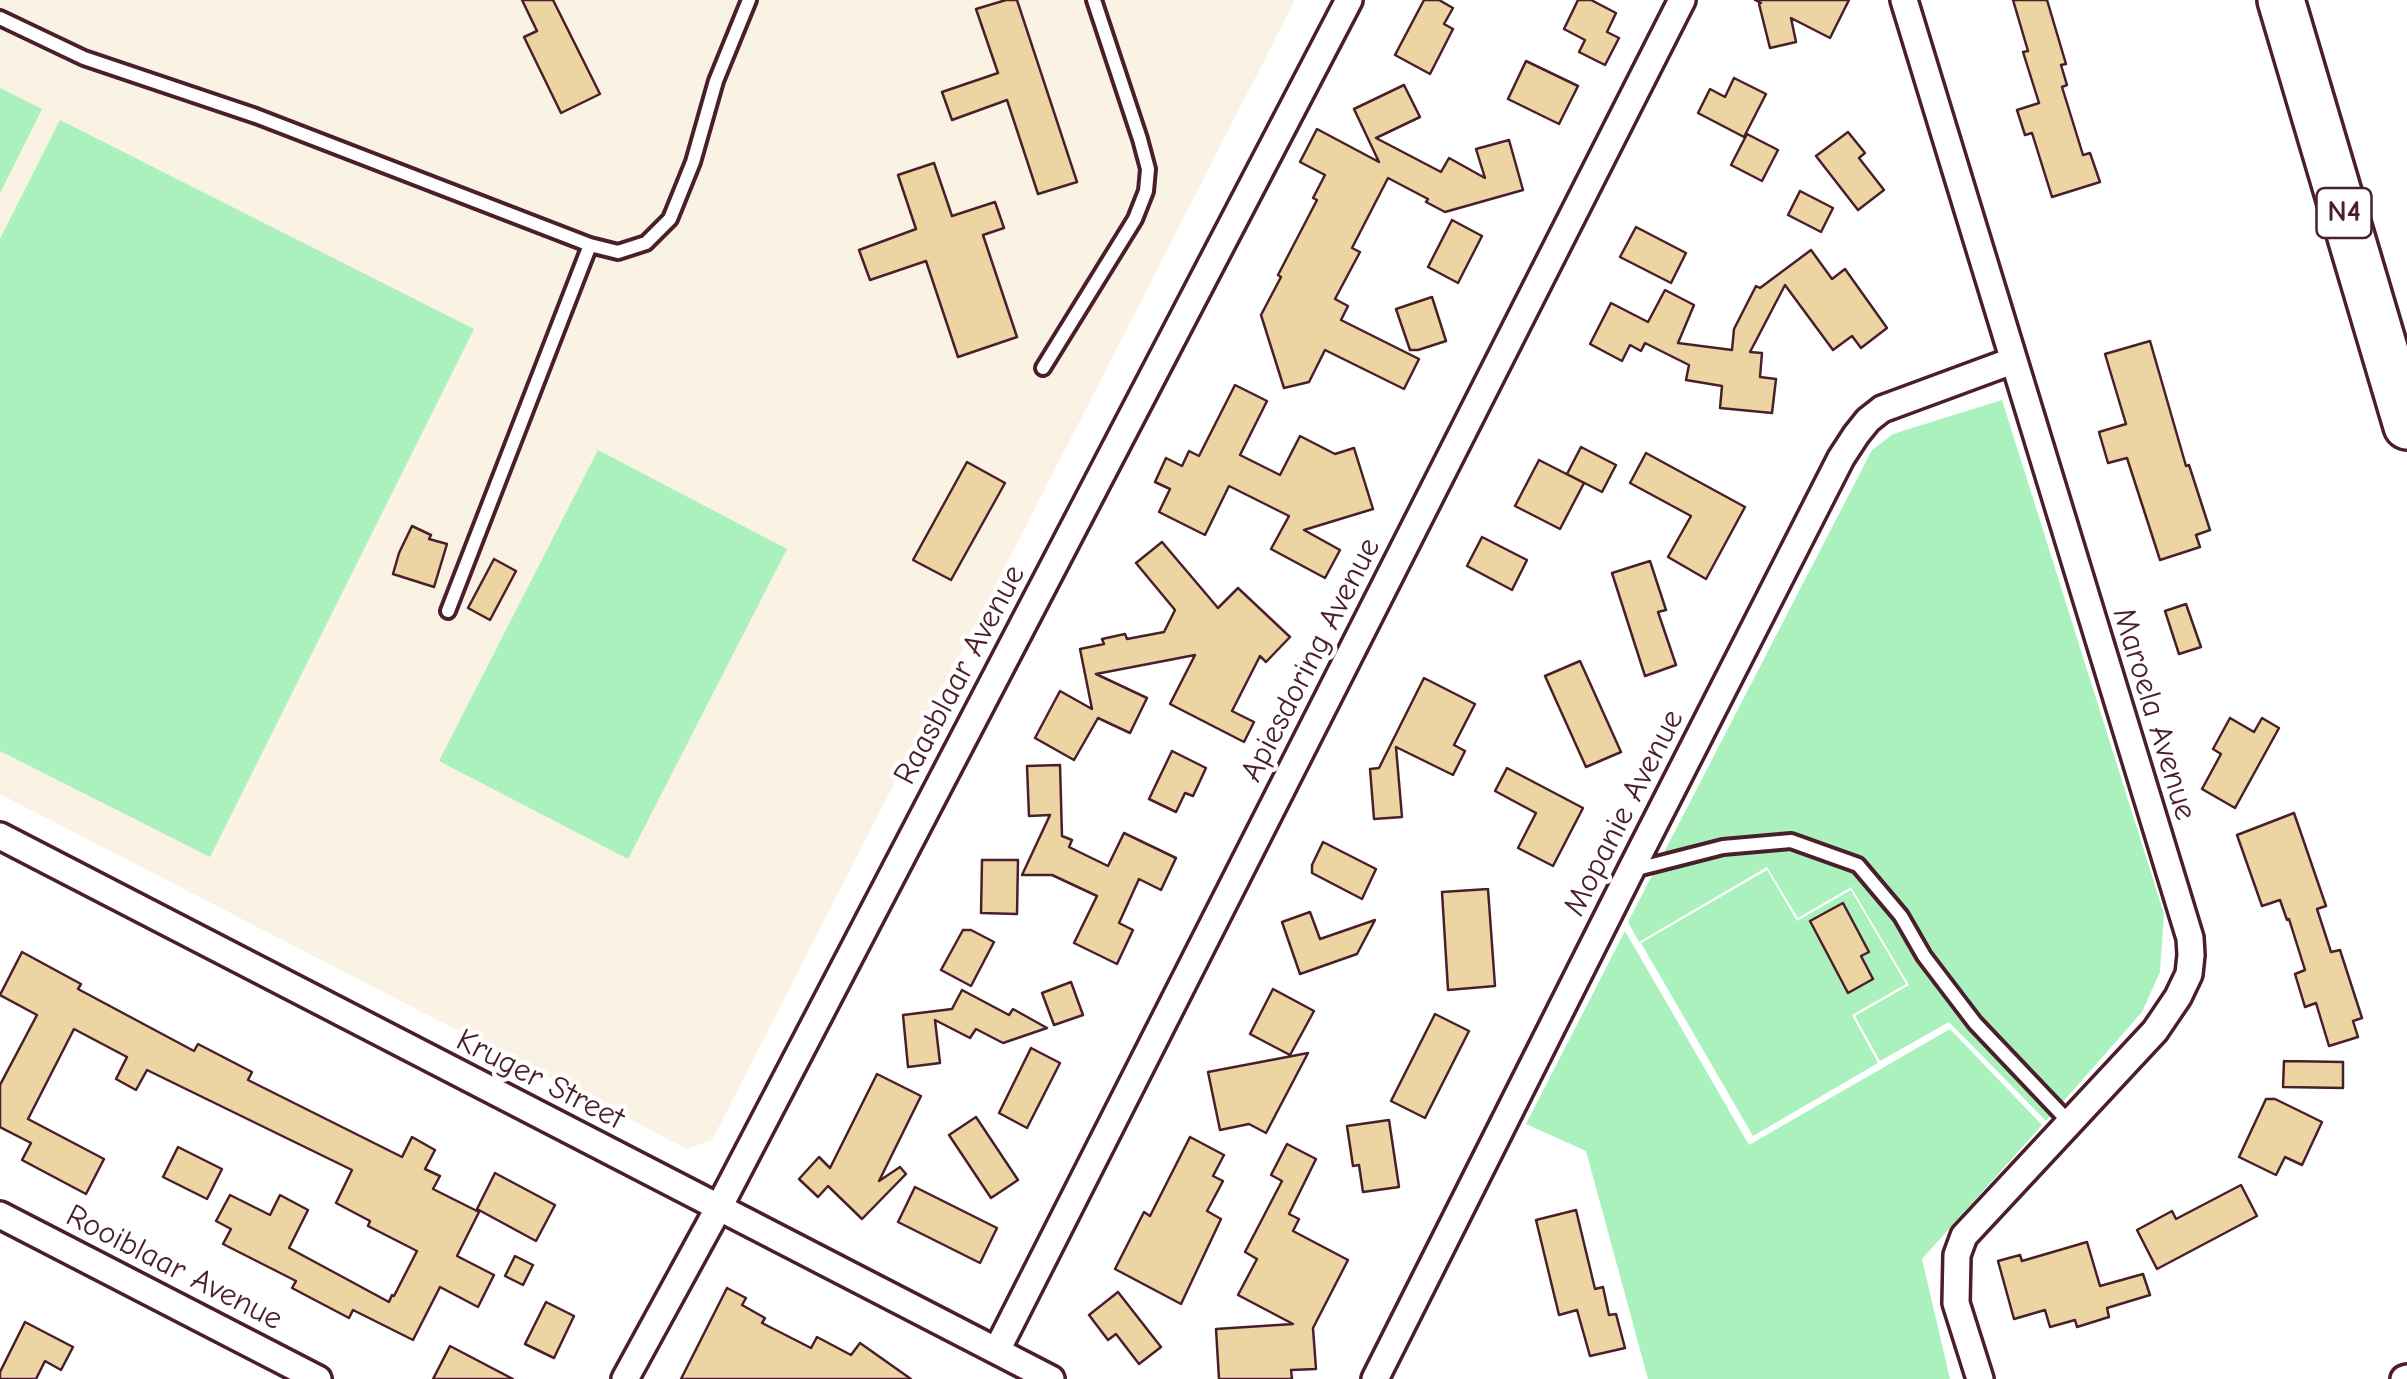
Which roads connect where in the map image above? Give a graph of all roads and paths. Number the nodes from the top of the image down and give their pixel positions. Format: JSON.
{"nodes":[{"id":1,"x":748,"y":0,"type":"edge"},
{"id":2,"x":1094,"y":0,"type":"edge"},
{"id":3,"x":1349,"y":0,"type":"edge"},
{"id":4,"x":1682,"y":0,"type":"edge"},
{"id":5,"x":1904,"y":0,"type":"edge"},
{"id":6,"x":2282,"y":0,"type":"edge"},
{"id":7,"x":0,"y":18,"type":"edge"},
{"id":8,"x":590,"y":245,"type":"junction"},
{"id":9,"x":2012,"y":361,"type":"junction"},
{"id":10,"x":1043,"y":368,"type":"dead end"},
{"id":11,"x":2407,"y":426,"type":"edge"},
{"id":12,"x":448,"y":611,"type":"dead end"},
{"id":13,"x":0,"y":836,"type":"edge"},
{"id":14,"x":1631,"y":870,"type":"junction"},
{"id":15,"x":2070,"y":1123,"type":"junction"},
{"id":16,"x":718,"y":1209,"type":"junction"},
{"id":17,"x":0,"y":1216,"type":"edge"},
{"id":18,"x":998,"y":1350,"type":"junction"},
{"id":19,"x":318,"y":1379,"type":"edge"},
{"id":20,"x":625,"y":1379,"type":"edge"},
{"id":21,"x":1052,"y":1379,"type":"edge"},
{"id":22,"x":1375,"y":1379,"type":"edge"},
{"id":23,"x":1980,"y":1379,"type":"edge"}],
"edges":[{"from":1,"to":8,"type":"lane"},
{"from":2,"to":10,"type":"lane"},
{"from":3,"to":16,"type":"street","name":"Raasblaar Avenue"},
{"from":4,"to":18,"type":"street","name":"Apiesdoring Avenue"},
{"from":5,"to":9,"type":"street","name":"Maroela Avenue"},
{"from":6,"to":11,"type":"highway","number":"N4"},
{"from":7,"to":8,"type":"lane"},
{"from":8,"to":12,"type":"lane"},
{"from":9,"to":14,"type":"street","name":"Mopanie Avenue"},
{"from":9,"to":15,"type":"street","name":"Maroela Avenue"},
{"from":13,"to":16,"type":"street","name":"Kruger Street"},
{"from":14,"to":15,"type":"lane"},
{"from":14,"to":22,"type":"street","name":"Mopanie Avenue"},
{"from":15,"to":23,"type":"street","name":"Maroela Avenue"},
{"from":16,"to":18,"type":"street","name":"Kruger Street"},
{"from":16,"to":20,"type":"street","name":"Raasblaar Avenue"},
{"from":17,"to":19,"type":"street","name":"Rooiblaar Avenue"},
{"from":18,"to":21,"type":"street","name":"Kruger Street"}]}
